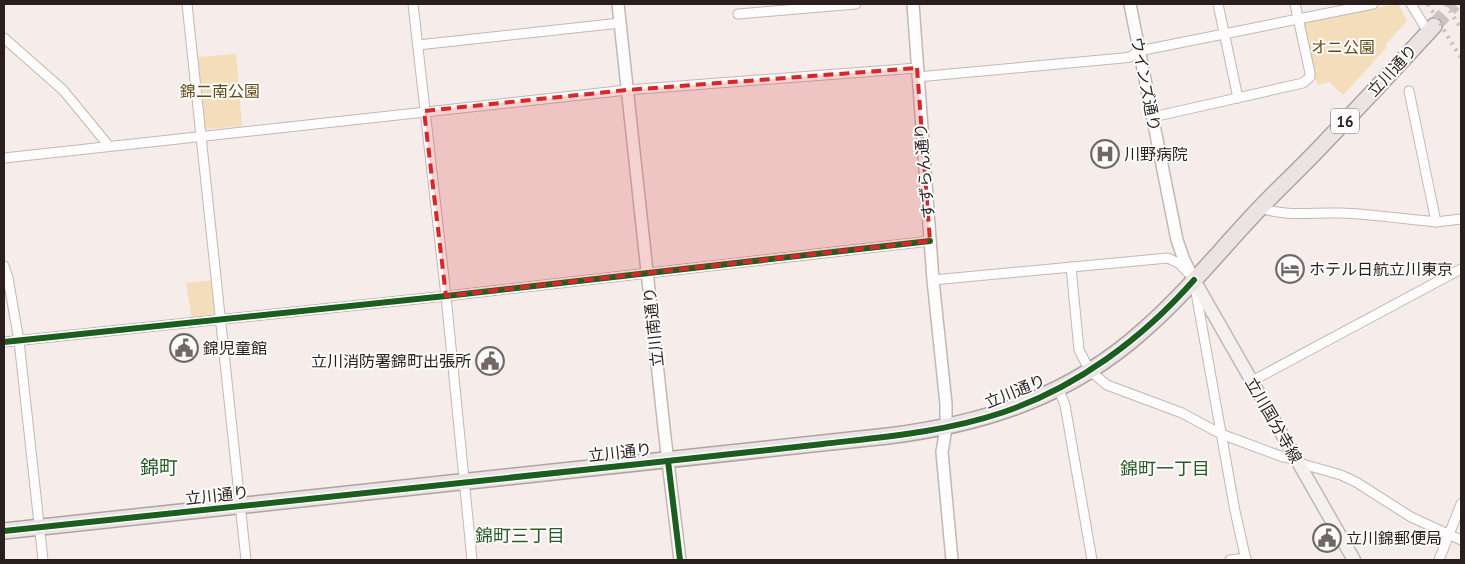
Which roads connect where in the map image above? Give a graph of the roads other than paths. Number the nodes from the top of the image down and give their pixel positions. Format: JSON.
{"nodes":[{"id":1,"x":187,"y":4,"type":"edge"},
{"id":2,"x":413,"y":4,"type":"edge"},
{"id":3,"x":618,"y":4,"type":"edge"},
{"id":4,"x":856,"y":4,"type":"edge"},
{"id":5,"x":913,"y":4,"type":"edge"},
{"id":6,"x":1130,"y":4,"type":"edge"},
{"id":7,"x":1218,"y":4,"type":"edge"},
{"id":8,"x":1295,"y":4,"type":"edge"},
{"id":9,"x":1373,"y":4,"type":"edge"},
{"id":10,"x":1411,"y":4,"type":"edge"},
{"id":11,"x":738,"y":14,"type":"dead end"},
{"id":12,"x":1298,"y":19,"type":"junction"},
{"id":13,"x":620,"y":23,"type":"junction"},
{"id":14,"x":1431,"y":29,"type":"joint"},
{"id":15,"x":1225,"y":34,"type":"junction"},
{"id":16,"x":4,"y":38,"type":"edge"},
{"id":17,"x":418,"y":45,"type":"junction"},
{"id":18,"x":1139,"y":51,"type":"junction"},
{"id":19,"x":917,"y":72,"type":"junction"},
{"id":20,"x":628,"y":90,"type":"junction"},
{"id":21,"x":1409,"y":91,"type":"dead end"},
{"id":22,"x":1238,"y":98,"type":"junction"},
{"id":23,"x":424,"y":111,"type":"junction"},
{"id":24,"x":1153,"y":117,"type":"junction"},
{"id":25,"x":201,"y":136,"type":"junction"},
{"id":26,"x":109,"y":146,"type":"junction"},
{"id":27,"x":4,"y":158,"type":"edge"},
{"id":28,"x":1260,"y":208,"type":"junction"},
{"id":29,"x":1461,"y":219,"type":"edge"},
{"id":30,"x":1436,"y":222,"type":"junction"},
{"id":31,"x":930,"y":241,"type":"junction"},
{"id":32,"x":4,"y":266,"type":"edge"},
{"id":33,"x":1071,"y":268,"type":"junction"},
{"id":34,"x":1461,"y":269,"type":"edge"},
{"id":35,"x":647,"y":272,"type":"junction"},
{"id":36,"x":933,"y":280,"type":"junction"},
{"id":37,"x":1194,"y":280,"type":"junction"},
{"id":38,"x":446,"y":296,"type":"junction"},
{"id":39,"x":221,"y":319,"type":"junction"},
{"id":40,"x":19,"y":341,"type":"junction"},
{"id":41,"x":4,"y":342,"type":"edge"},
{"id":42,"x":1090,"y":371,"type":"junction"},
{"id":43,"x":1252,"y":381,"type":"junction"},
{"id":44,"x":1058,"y":388,"type":"junction"},
{"id":45,"x":946,"y":428,"type":"junction"},
{"id":46,"x":1221,"y":434,"type":"junction"},
{"id":47,"x":668,"y":461,"type":"junction"},
{"id":48,"x":1297,"y":461,"type":"junction"},
{"id":49,"x":464,"y":483,"type":"junction"},
{"id":50,"x":1461,"y":504,"type":"edge"},
{"id":51,"x":241,"y":506,"type":"junction"},
{"id":52,"x":39,"y":527,"type":"junction"},
{"id":53,"x":4,"y":531,"type":"edge"},
{"id":54,"x":1448,"y":535,"type":"junction"},
{"id":55,"x":1461,"y":540,"type":"edge"},
{"id":56,"x":1246,"y":559,"type":"edge"},
{"id":57,"x":43,"y":560,"type":"edge"},
{"id":58,"x":246,"y":560,"type":"edge"},
{"id":59,"x":472,"y":560,"type":"edge"},
{"id":60,"x":680,"y":560,"type":"edge"},
{"id":61,"x":952,"y":560,"type":"edge"},
{"id":62,"x":1092,"y":560,"type":"edge"},
{"id":63,"x":1230,"y":560,"type":"edge"},
{"id":64,"x":1354,"y":560,"type":"edge"},
{"id":65,"x":1439,"y":560,"type":"edge"}],
"edges":[{"from":1,"to":25,"type":"street"},
{"from":2,"to":17,"type":"street"},
{"from":3,"to":13,"type":"street","name":"立川南通り"},
{"from":4,"to":11,"type":"street"},
{"from":5,"to":19,"type":"street","name":"すずらん通り"},
{"from":6,"to":18,"type":"street","name":"ウインズ通り"},
{"from":7,"to":15,"type":"street"},
{"from":8,"to":12,"type":"street"},
{"from":9,"to":12,"type":"street"},
{"from":10,"to":14,"type":"street"},
{"from":12,"to":15,"type":"street"},
{"from":12,"to":22,"type":"street"},
{"from":13,"to":17,"type":"street"},
{"from":13,"to":20,"type":"street","name":"立川南通り"},
{"from":14,"to":28,"type":"main road","name":"立川通り","number":"16"},
{"from":15,"to":18,"type":"street"},
{"from":15,"to":22,"type":"street"},
{"from":16,"to":26,"type":"street"},
{"from":17,"to":23,"type":"street"},
{"from":18,"to":19,"type":"street"},
{"from":18,"to":24,"type":"street","name":"ウインズ通り"},
{"from":19,"to":20,"type":"street"},
{"from":19,"to":31,"type":"street","name":"すずらん通り"},
{"from":20,"to":23,"type":"street"},
{"from":20,"to":35,"type":"street","name":"立川南通り"},
{"from":21,"to":30,"type":"street"},
{"from":22,"to":24,"type":"street"},
{"from":23,"to":25,"type":"street"},
{"from":23,"to":38,"type":"street"},
{"from":24,"to":37,"type":"street","name":"ウインズ通り"},
{"from":25,"to":26,"type":"street"},
{"from":25,"to":39,"type":"street"},
{"from":26,"to":27,"type":"street"},
{"from":28,"to":30,"type":"street"},
{"from":28,"to":37,"type":"main road","name":"立川通り","number":"16"},
{"from":29,"to":30,"type":"street"},
{"from":31,"to":35,"type":"street"},
{"from":31,"to":36,"type":"street","name":"すずらん通り"},
{"from":32,"to":40,"type":"street"},
{"from":33,"to":36,"type":"street"},
{"from":33,"to":37,"type":"street"},
{"from":33,"to":42,"type":"street"},
{"from":34,"to":43,"type":"street"},
{"from":35,"to":38,"type":"street"},
{"from":35,"to":47,"type":"street","name":"立川南通り"},
{"from":36,"to":45,"type":"street","name":"すずらん通り"},
{"from":37,"to":42,"type":"main road","name":"立川通り","number":"16"},
{"from":37,"to":43,"type":"main road","name":"立川国分寺線"},
{"from":37,"to":46,"type":"street"},
{"from":38,"to":39,"type":"street"},
{"from":38,"to":49,"type":"street"},
{"from":39,"to":40,"type":"street"},
{"from":39,"to":51,"type":"street"},
{"from":40,"to":41,"type":"street"},
{"from":40,"to":52,"type":"street"},
{"from":42,"to":44,"type":"main road","name":"立川通り","number":"16"},
{"from":42,"to":46,"type":"street"},
{"from":43,"to":48,"type":"main road","name":"立川国分寺線"},
{"from":44,"to":45,"type":"main road","name":"立川通り","number":"16"},
{"from":44,"to":62,"type":"street"},
{"from":45,"to":47,"type":"main road","name":"立川通り","number":"16"},
{"from":45,"to":61,"type":"street","name":"すずらん通り"},
{"from":46,"to":48,"type":"street"},
{"from":46,"to":56,"type":"street"},
{"from":47,"to":49,"type":"main road","name":"立川通り","number":"16"},
{"from":47,"to":60,"type":"street","name":"立川南通り"},
{"from":48,"to":54,"type":"street"},
{"from":48,"to":64,"type":"main road","name":"立川国分寺線"},
{"from":49,"to":51,"type":"main road","name":"立川通り","number":"16"},
{"from":49,"to":59,"type":"street"},
{"from":50,"to":54,"type":"street"},
{"from":51,"to":52,"type":"main road","name":"立川通り","number":"16"},
{"from":51,"to":58,"type":"street"},
{"from":52,"to":53,"type":"main road","name":"立川通り","number":"16"},
{"from":52,"to":57,"type":"street"},
{"from":54,"to":55,"type":"street"},
{"from":54,"to":65,"type":"street"},
{"from":56,"to":63,"type":"street"}]}
